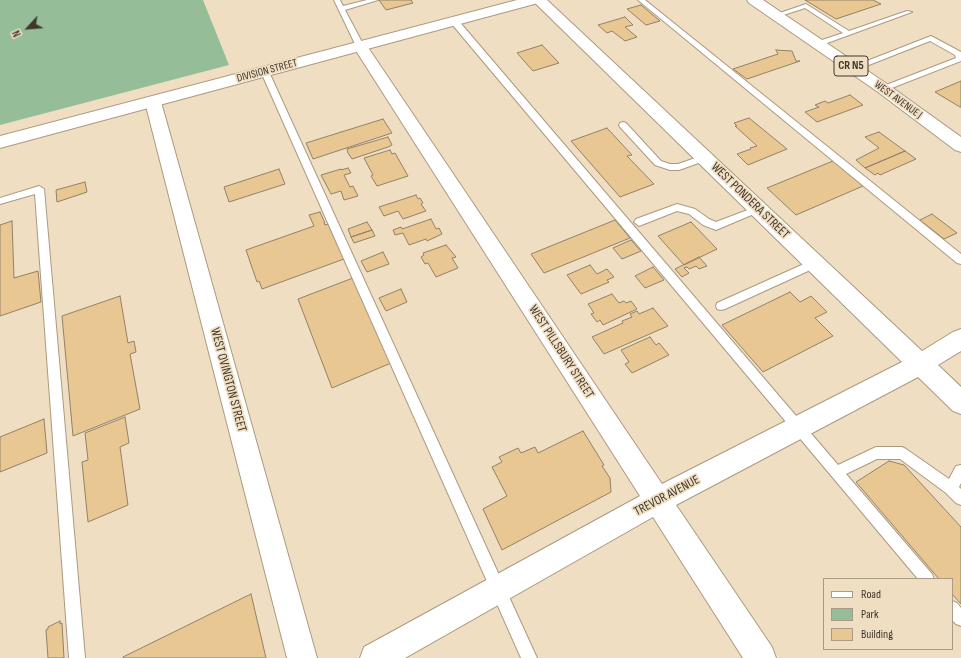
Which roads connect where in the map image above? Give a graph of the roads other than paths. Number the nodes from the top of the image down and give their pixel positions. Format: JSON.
{"nodes":[{"id":1,"x":337,"y":0,"type":"edge"},
{"id":2,"x":375,"y":0,"type":"edge"},
{"id":3,"x":534,"y":0,"type":"edge"},
{"id":4,"x":539,"y":0,"type":"edge"},
{"id":5,"x":641,"y":0,"type":"edge"},
{"id":6,"x":757,"y":0,"type":"edge"},
{"id":7,"x":342,"y":8,"type":"junction"},
{"id":8,"x":909,"y":12,"type":"dead end"},
{"id":9,"x":776,"y":15,"type":"junction"},
{"id":10,"x":454,"y":21,"type":"junction"},
{"id":11,"x":849,"y":34,"type":"junction"},
{"id":12,"x":819,"y":44,"type":"junction"},
{"id":13,"x":360,"y":46,"type":"junction"},
{"id":14,"x":853,"y":68,"type":"junction"},
{"id":15,"x":265,"y":72,"type":"junction"},
{"id":16,"x":884,"y":89,"type":"junction"},
{"id":17,"x":153,"y":102,"type":"junction"},
{"id":18,"x":623,"y":126,"type":"dead end"},
{"id":19,"x":0,"y":142,"type":"edge"},
{"id":20,"x":961,"y":146,"type":"edge"},
{"id":21,"x":704,"y":158,"type":"junction"},
{"id":22,"x":0,"y":201,"type":"edge"},
{"id":23,"x":758,"y":209,"type":"junction"},
{"id":24,"x":639,"y":222,"type":"dead end"},
{"id":25,"x":961,"y":260,"type":"edge"},
{"id":26,"x":815,"y":263,"type":"junction"},
{"id":27,"x":721,"y":306,"type":"dead end"},
{"id":28,"x":961,"y":339,"type":"edge"},
{"id":29,"x":920,"y":364,"type":"junction"},
{"id":30,"x":961,"y":403,"type":"edge"},
{"id":31,"x":799,"y":427,"type":"junction"},
{"id":32,"x":961,"y":471,"type":"edge"},
{"id":33,"x":837,"y":472,"type":"junction"},
{"id":34,"x":951,"y":488,"type":"junction"},
{"id":35,"x":961,"y":498,"type":"edge"},
{"id":36,"x":658,"y":500,"type":"junction"},
{"id":37,"x":926,"y":578,"type":"edge"},
{"id":38,"x":497,"y":590,"type":"junction"},
{"id":39,"x":953,"y":609,"type":"edge"},
{"id":40,"x":961,"y":619,"type":"edge"},
{"id":41,"x":77,"y":658,"type":"edge"},
{"id":42,"x":302,"y":658,"type":"edge"},
{"id":43,"x":375,"y":658,"type":"edge"},
{"id":44,"x":529,"y":658,"type":"edge"},
{"id":45,"x":761,"y":658,"type":"edge"}],
"edges":[{"from":1,"to":7,"type":"lane"},
{"from":2,"to":7,"type":"lane"},
{"from":3,"to":10,"type":"street","name":"DIVISION STREET"},
{"from":4,"to":21,"type":"street","name":"WEST PONDERA STREET"},
{"from":5,"to":25,"type":"lane"},
{"from":6,"to":9,"type":"street","name":"WEST AVENUE J","number":"CR N5"},
{"from":7,"to":13,"type":"lane"},
{"from":8,"to":11,"type":"lane"},
{"from":9,"to":11,"type":"lane"},
{"from":9,"to":12,"type":"street","name":"WEST AVENUE J","number":"CR N5"},
{"from":10,"to":13,"type":"street","name":"DIVISION STREET"},
{"from":10,"to":31,"type":"lane"},
{"from":11,"to":12,"type":"lane"},
{"from":12,"to":14,"type":"street","name":"WEST AVENUE J","number":"CR N5"},
{"from":13,"to":15,"type":"street","name":"DIVISION STREET"},
{"from":13,"to":36,"type":"street","name":"WEST PILLSBURY STREET"},
{"from":14,"to":16,"type":"street","name":"WEST AVENUE J","number":"CR N5"},
{"from":14,"to":16,"type":"lane"},
{"from":15,"to":17,"type":"street","name":"DIVISION STREET"},
{"from":15,"to":38,"type":"lane"},
{"from":16,"to":20,"type":"street","name":"WEST AVENUE J","number":"CR N5"},
{"from":17,"to":19,"type":"street","name":"DIVISION STREET"},
{"from":17,"to":42,"type":"street","name":"WEST OVINGTON STREET"},
{"from":18,"to":21,"type":"lane"},
{"from":21,"to":23,"type":"street","name":"WEST PONDERA STREET"},
{"from":22,"to":41,"type":"lane"},
{"from":23,"to":24,"type":"lane"},
{"from":23,"to":26,"type":"street","name":"WEST PONDERA STREET"},
{"from":26,"to":27,"type":"lane"},
{"from":26,"to":29,"type":"street","name":"WEST PONDERA STREET"},
{"from":28,"to":29,"type":"street","name":"TREVOR AVENUE"},
{"from":29,"to":30,"type":"street","name":"WEST PONDERA STREET"},
{"from":29,"to":31,"type":"street","name":"TREVOR AVENUE"},
{"from":31,"to":33,"type":"lane"},
{"from":31,"to":36,"type":"street","name":"TREVOR AVENUE"},
{"from":32,"to":34,"type":"lane"},
{"from":33,"to":34,"type":"lane"},
{"from":33,"to":37,"type":"lane"},
{"from":34,"to":35,"type":"lane"},
{"from":36,"to":38,"type":"street","name":"TREVOR AVENUE"},
{"from":36,"to":45,"type":"street","name":"WEST PILLSBURY STREET"},
{"from":38,"to":43,"type":"street","name":"TREVOR AVENUE"},
{"from":38,"to":44,"type":"lane"},
{"from":39,"to":40,"type":"lane"}]}
